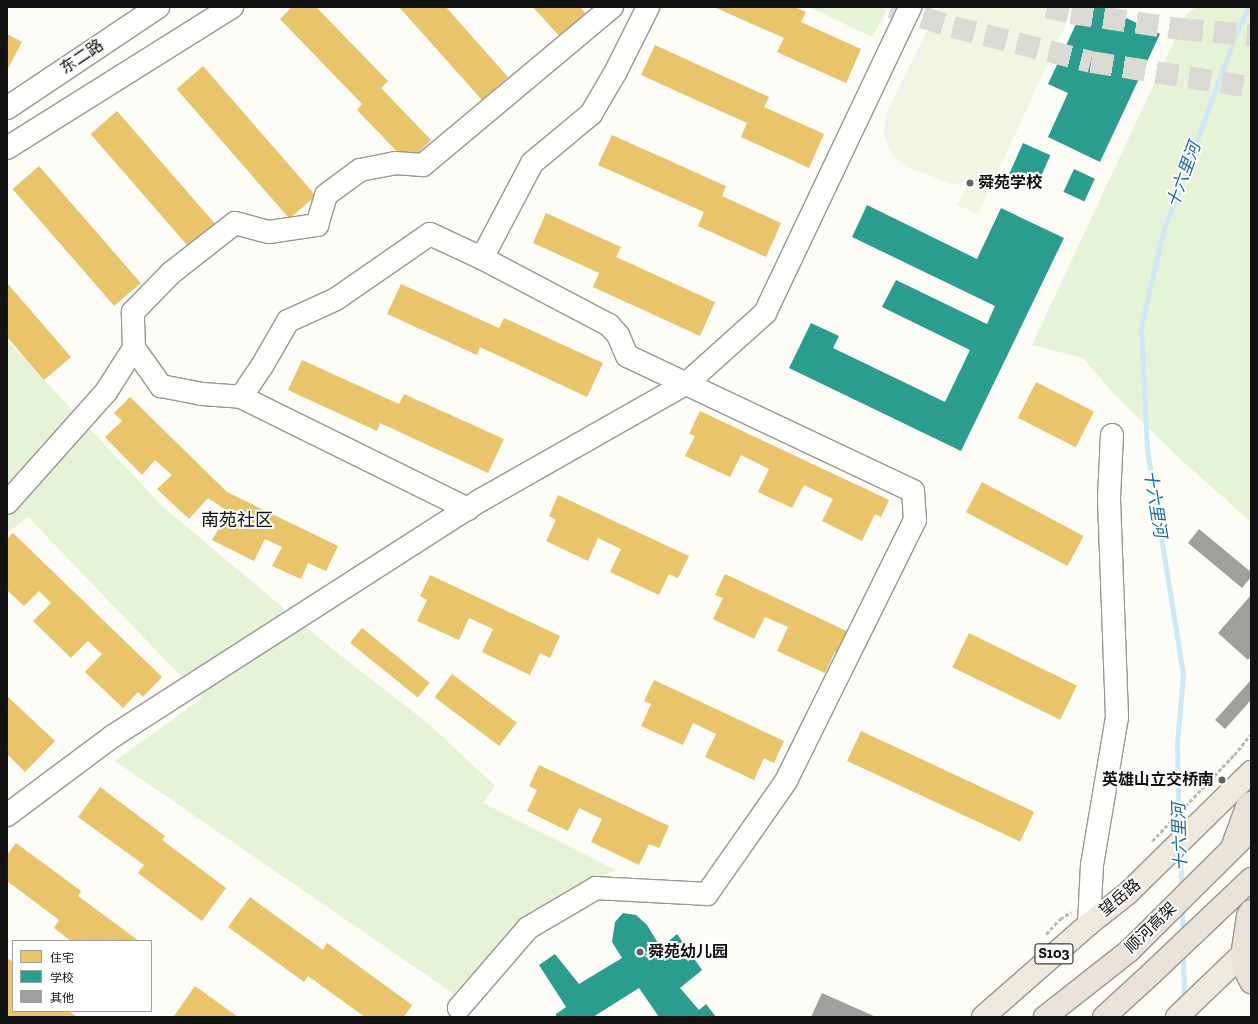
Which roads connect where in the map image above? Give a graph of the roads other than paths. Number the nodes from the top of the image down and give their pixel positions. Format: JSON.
{"nodes":[{"id":1,"x":158,"y":7,"type":"edge"},
{"id":2,"x":232,"y":7,"type":"edge"},
{"id":3,"x":612,"y":7,"type":"edge"},
{"id":4,"x":648,"y":7,"type":"edge"},
{"id":5,"x":910,"y":7,"type":"edge"},
{"id":6,"x":7,"y":108,"type":"edge"},
{"id":7,"x":7,"y":148,"type":"edge"},
{"id":8,"x":482,"y":258,"type":"junction"},
{"id":9,"x":134,"y":348,"type":"junction"},
{"id":10,"x":687,"y":383,"type":"junction"},
{"id":11,"x":241,"y":397,"type":"junction"},
{"id":12,"x":1112,"y":435,"type":"dead end"},
{"id":13,"x":7,"y":503,"type":"edge"},
{"id":14,"x":468,"y":509,"type":"junction"},
{"id":15,"x":1251,"y":772,"type":"edge"},
{"id":16,"x":1251,"y":803,"type":"edge"},
{"id":17,"x":7,"y":815,"type":"edge"},
{"id":18,"x":1251,"y":830,"type":"edge"},
{"id":19,"x":1227,"y":853,"type":"junction"},
{"id":20,"x":1251,"y":879,"type":"edge"},
{"id":21,"x":1251,"y":911,"type":"edge"},
{"id":22,"x":1089,"y":924,"type":"junction"},
{"id":23,"x":1247,"y":951,"type":"edge"},
{"id":24,"x":1251,"y":982,"type":"edge"},
{"id":25,"x":1202,"y":994,"type":"junction"},
{"id":26,"x":458,"y":1014,"type":"edge"},
{"id":27,"x":983,"y":1017,"type":"edge"},
{"id":28,"x":1045,"y":1017,"type":"edge"},
{"id":29,"x":1104,"y":1017,"type":"edge"},
{"id":30,"x":1177,"y":1017,"type":"edge"}],
"edges":[{"from":1,"to":6,"type":"street","name":"东二路"},
{"from":2,"to":7,"type":"street"},
{"from":3,"to":9,"type":"street"},
{"from":4,"to":8,"type":"street"},
{"from":5,"to":10,"type":"street"},
{"from":8,"to":10,"type":"street"},
{"from":8,"to":11,"type":"street"},
{"from":9,"to":11,"type":"street"},
{"from":9,"to":13,"type":"street"},
{"from":10,"to":14,"type":"street"},
{"from":10,"to":26,"type":"street"},
{"from":11,"to":14,"type":"street"},
{"from":12,"to":22,"type":"street"},
{"from":14,"to":17,"type":"street"},
{"from":15,"to":22,"type":"main road","name":"望岳路","number":"S103"},
{"from":16,"to":19,"type":"highway"},
{"from":18,"to":19,"type":"highway","name":"顺河高架"},
{"from":19,"to":28,"type":"highway","name":"顺河高架"},
{"from":20,"to":29,"type":"highway","name":"顺河高架"},
{"from":21,"to":23,"type":"highway"},
{"from":22,"to":27,"type":"main road","name":"望岳路","number":"S103"},
{"from":23,"to":24,"type":"highway"},
{"from":23,"to":25,"type":"main road"},
{"from":24,"to":25,"type":"main road"},
{"from":25,"to":30,"type":"main road"}]}
